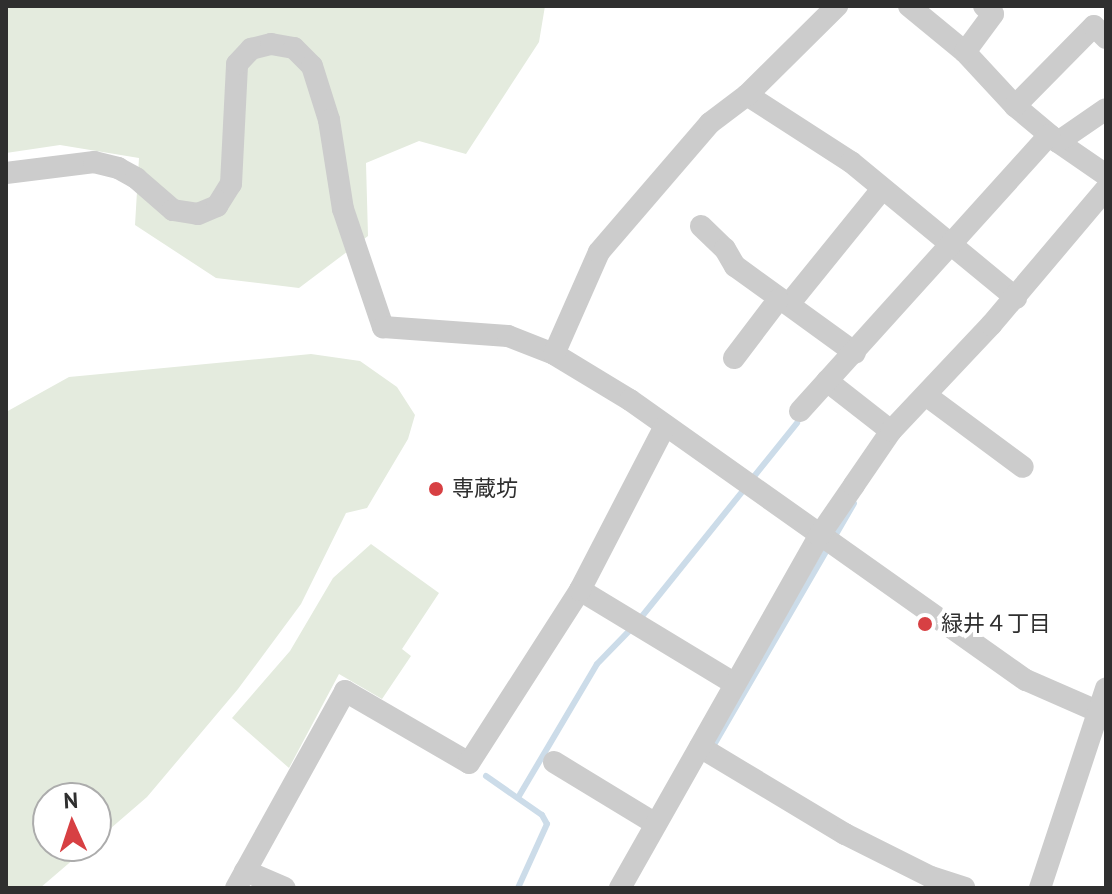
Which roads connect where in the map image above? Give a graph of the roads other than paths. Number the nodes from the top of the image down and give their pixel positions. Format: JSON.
{"nodes":[{"id":1,"x":837,"y":6,"type":"edge"},
{"id":2,"x":909,"y":6,"type":"edge"},
{"id":3,"x":984,"y":6,"type":"edge"},
{"id":4,"x":1106,"y":38,"type":"edge"},
{"id":5,"x":965,"y":52,"type":"junction"},
{"id":6,"x":747,"y":95,"type":"junction"},
{"id":7,"x":1015,"y":106,"type":"junction"},
{"id":8,"x":1106,"y":109,"type":"edge"},
{"id":9,"x":1054,"y":138,"type":"junction"},
{"id":10,"x":6,"y":173,"type":"edge"},
{"id":11,"x":1106,"y":175,"type":"edge"},
{"id":12,"x":882,"y":189,"type":"junction"},
{"id":13,"x":1106,"y":189,"type":"edge"},
{"id":14,"x":701,"y":226,"type":"dead end"},
{"id":15,"x":949,"y":244,"type":"junction"},
{"id":16,"x":1016,"y":298,"type":"junction"},
{"id":17,"x":783,"y":302,"type":"junction"},
{"id":18,"x":855,"y":353,"type":"junction"},
{"id":19,"x":554,"y":354,"type":"junction"},
{"id":20,"x":734,"y":358,"type":"dead end"},
{"id":21,"x":827,"y":381,"type":"junction"},
{"id":22,"x":927,"y":396,"type":"junction"},
{"id":23,"x":800,"y":411,"type":"dead end"},
{"id":24,"x":665,"y":426,"type":"junction"},
{"id":25,"x":891,"y":431,"type":"junction"},
{"id":26,"x":1023,"y":467,"type":"dead end"},
{"id":27,"x":819,"y":536,"type":"junction"},
{"id":28,"x":580,"y":590,"type":"junction"},
{"id":29,"x":735,"y":684,"type":"junction"},
{"id":30,"x":1106,"y":689,"type":"edge"},
{"id":31,"x":1102,"y":714,"type":"edge"},
{"id":32,"x":700,"y":747,"type":"junction"},
{"id":33,"x":554,"y":762,"type":"dead end"},
{"id":34,"x":656,"y":824,"type":"junction"},
{"id":35,"x":240,"y":880,"type":"edge"},
{"id":36,"x":938,"y":884,"type":"edge"},
{"id":37,"x":285,"y":888,"type":"edge"},
{"id":38,"x":620,"y":888,"type":"edge"},
{"id":39,"x":964,"y":888,"type":"edge"},
{"id":40,"x":1040,"y":888,"type":"edge"}],
"edges":[{"from":1,"to":6,"type":"street"},
{"from":2,"to":5,"type":"street"},
{"from":3,"to":5,"type":"street"},
{"from":4,"to":7,"type":"street"},
{"from":5,"to":7,"type":"street"},
{"from":6,"to":12,"type":"street"},
{"from":6,"to":19,"type":"street"},
{"from":7,"to":9,"type":"street"},
{"from":8,"to":9,"type":"street"},
{"from":9,"to":11,"type":"street"},
{"from":9,"to":15,"type":"street"},
{"from":10,"to":19,"type":"street"},
{"from":12,"to":15,"type":"street"},
{"from":12,"to":17,"type":"street"},
{"from":13,"to":16,"type":"street"},
{"from":14,"to":17,"type":"street"},
{"from":15,"to":16,"type":"street"},
{"from":15,"to":18,"type":"street"},
{"from":16,"to":22,"type":"street"},
{"from":17,"to":18,"type":"street"},
{"from":17,"to":20,"type":"street"},
{"from":18,"to":21,"type":"street"},
{"from":19,"to":24,"type":"street"},
{"from":21,"to":23,"type":"street"},
{"from":21,"to":25,"type":"street"},
{"from":22,"to":25,"type":"street"},
{"from":22,"to":26,"type":"street"},
{"from":24,"to":27,"type":"street"},
{"from":24,"to":28,"type":"street"},
{"from":25,"to":27,"type":"street"},
{"from":27,"to":29,"type":"street"},
{"from":27,"to":31,"type":"street"},
{"from":28,"to":29,"type":"street"},
{"from":28,"to":35,"type":"street"},
{"from":29,"to":32,"type":"street"},
{"from":30,"to":31,"type":"street"},
{"from":31,"to":40,"type":"street"},
{"from":32,"to":34,"type":"street"},
{"from":32,"to":36,"type":"street"},
{"from":33,"to":34,"type":"street"},
{"from":34,"to":38,"type":"street"},
{"from":35,"to":37,"type":"street"},
{"from":36,"to":39,"type":"street"}]}
